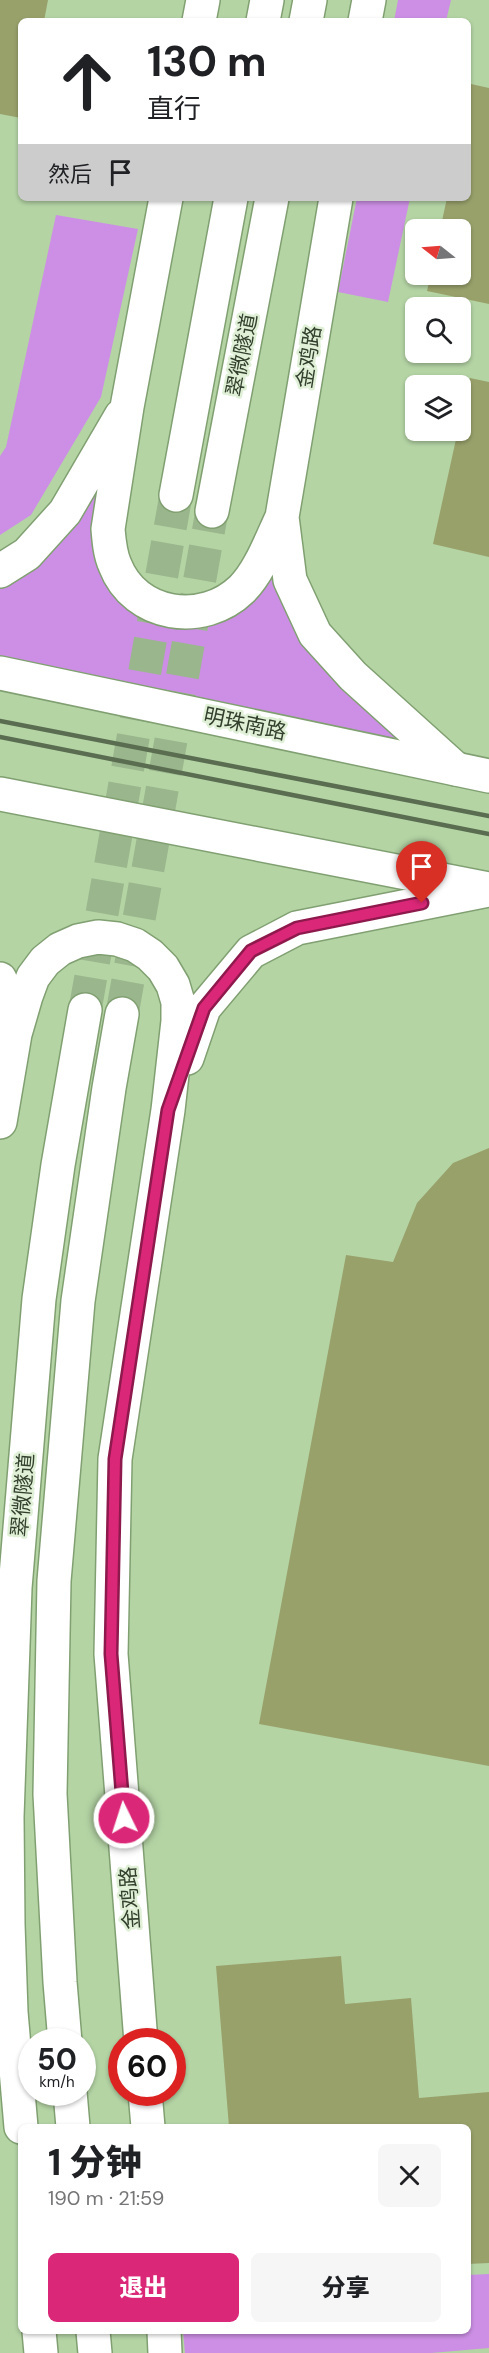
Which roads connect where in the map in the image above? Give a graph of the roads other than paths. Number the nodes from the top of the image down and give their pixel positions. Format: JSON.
{"nodes":[{"id":1,"x":203,"y":0,"type":"edge"},
{"id":2,"x":267,"y":0,"type":"edge"},
{"id":3,"x":310,"y":0,"type":"edge"},
{"id":4,"x":369,"y":0,"type":"edge"},
{"id":5,"x":200,"y":18,"type":"edge"},
{"id":6,"x":264,"y":18,"type":"edge"},
{"id":7,"x":307,"y":18,"type":"edge"},
{"id":8,"x":366,"y":18,"type":"edge"},
{"id":9,"x":165,"y":201,"type":"edge"},
{"id":10,"x":230,"y":201,"type":"edge"},
{"id":11,"x":271,"y":201,"type":"edge"},
{"id":12,"x":335,"y":201,"type":"edge"},
{"id":13,"x":126,"y":407,"type":"junction"},
{"id":14,"x":176,"y":495,"type":"tunnel mouth"},
{"id":15,"x":212,"y":512,"type":"tunnel mouth"},
{"id":16,"x":282,"y":517,"type":"junction"},
{"id":17,"x":0,"y":571,"type":"edge"},
{"id":18,"x":0,"y":673,"type":"edge"},
{"id":19,"x":456,"y":769,"type":"junction"},
{"id":20,"x":489,"y":776,"type":"edge"},
{"id":21,"x":0,"y":794,"type":"edge"},
{"id":22,"x":489,"y":889,"type":"edge"},
{"id":23,"x":0,"y":979,"type":"edge"},
{"id":24,"x":85,"y":1010,"type":"tunnel mouth"},
{"id":25,"x":122,"y":1014,"type":"tunnel mouth"},
{"id":26,"x":15,"y":1034,"type":"junction"},
{"id":27,"x":168,"y":1110,"type":"junction"},
{"id":28,"x":0,"y":1122,"type":"edge"},
{"id":29,"x":64,"y":2028,"type":"edge"},
{"id":30,"x":140,"y":2028,"type":"edge"},
{"id":31,"x":71,"y":2106,"type":"edge"},
{"id":32,"x":146,"y":2106,"type":"edge"},
{"id":33,"x":21,"y":2124,"type":"edge"},
{"id":34,"x":73,"y":2124,"type":"edge"},
{"id":35,"x":148,"y":2124,"type":"edge"},
{"id":36,"x":39,"y":2334,"type":"edge"},
{"id":37,"x":93,"y":2334,"type":"edge"},
{"id":38,"x":164,"y":2334,"type":"edge"},
{"id":39,"x":41,"y":2353,"type":"edge"},
{"id":40,"x":95,"y":2353,"type":"edge"},
{"id":41,"x":165,"y":2353,"type":"edge"}],
"edges":[{"from":1,"to":5,"type":"main road"},
{"from":2,"to":6,"type":"main road"},
{"from":3,"to":7,"type":"main road"},
{"from":4,"to":8,"type":"main road"},
{"from":9,"to":13,"type":"main road"},
{"from":10,"to":14,"type":"main road","name":"翠微隧道"},
{"from":11,"to":15,"type":"main road","name":"翠微隧道"},
{"from":12,"to":16,"type":"main road","name":"金鸡路"},
{"from":13,"to":16,"type":"main road"},
{"from":13,"to":17,"type":"main road"},
{"from":16,"to":19,"type":"main road"},
{"from":18,"to":19,"type":"main road","name":"明珠南路"},
{"from":19,"to":20,"type":"main road","name":"明珠南路"},
{"from":21,"to":22,"type":"main road"},
{"from":22,"to":27,"type":"main road"},
{"from":23,"to":26,"type":"main road"},
{"from":24,"to":33,"type":"main road","name":"翠微隧道"},
{"from":25,"to":29,"type":"main road","name":"翠微隧道"},
{"from":26,"to":27,"type":"main road"},
{"from":26,"to":28,"type":"main road"},
{"from":27,"to":30,"type":"main road","name":"金鸡路"},
{"from":31,"to":34,"type":"main road"},
{"from":32,"to":35,"type":"main road"},
{"from":36,"to":39,"type":"main road"},
{"from":37,"to":40,"type":"main road"},
{"from":38,"to":41,"type":"main road"}]}
